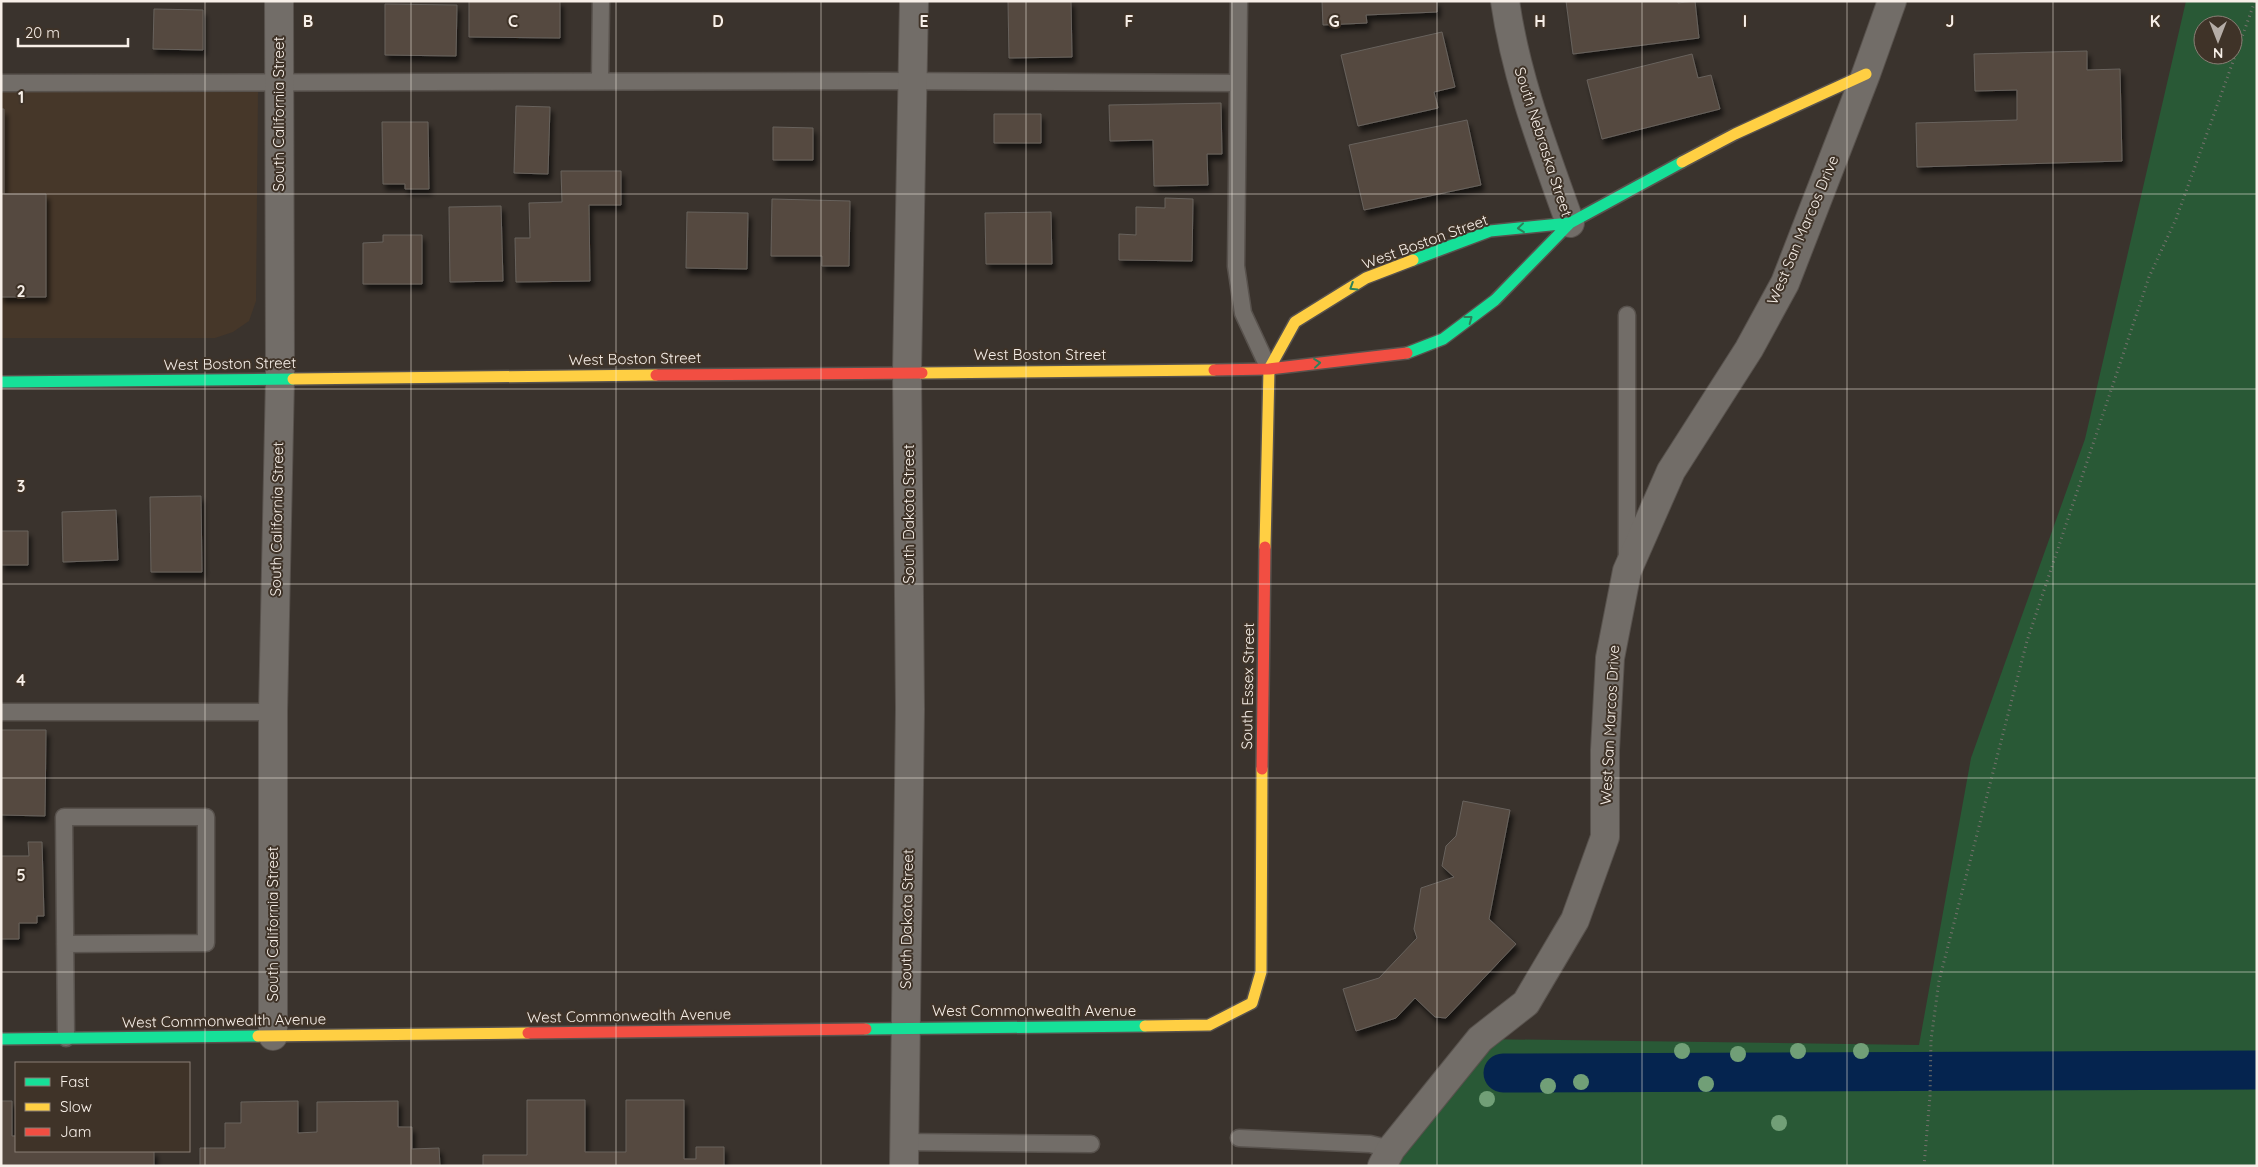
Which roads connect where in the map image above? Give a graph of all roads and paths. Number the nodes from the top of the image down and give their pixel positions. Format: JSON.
{"nodes":[{"id":1,"x":279,"y":1,"type":"edge"},
{"id":2,"x":602,"y":1,"type":"edge"},
{"id":3,"x":914,"y":1,"type":"edge"},
{"id":4,"x":1239,"y":1,"type":"edge"},
{"id":5,"x":1505,"y":1,"type":"edge"},
{"id":6,"x":1892,"y":1,"type":"edge"},
{"id":7,"x":2254,"y":1,"type":"edge"},
{"id":8,"x":1866,"y":74,"type":"junction"},
{"id":9,"x":913,"y":81,"type":"junction"},
{"id":10,"x":600,"y":82,"type":"junction"},
{"id":11,"x":1,"y":83,"type":"edge"},
{"id":12,"x":279,"y":83,"type":"junction"},
{"id":13,"x":1238,"y":83,"type":"junction"},
{"id":14,"x":1570,"y":223,"type":"junction"},
{"id":15,"x":1627,"y":315,"type":"dead end"},
{"id":16,"x":1269,"y":369,"type":"junction"},
{"id":17,"x":908,"y":371,"type":"junction"},
{"id":18,"x":280,"y":378,"type":"junction"},
{"id":19,"x":1,"y":382,"type":"edge"},
{"id":20,"x":1627,"y":571,"type":"junction"},
{"id":21,"x":1,"y":712,"type":"edge"},
{"id":22,"x":273,"y":712,"type":"junction"},
{"id":23,"x":65,"y":944,"type":"junction"},
{"id":24,"x":1252,"y":1003,"type":"joint"},
{"id":25,"x":906,"y":1027,"type":"junction"},
{"id":26,"x":273,"y":1036,"type":"junction"},
{"id":27,"x":66,"y":1038,"type":"junction"},
{"id":28,"x":1,"y":1039,"type":"edge"},
{"id":29,"x":1239,"y":1138,"type":"dead end"},
{"id":30,"x":1091,"y":1144,"type":"dead end"},
{"id":31,"x":904,"y":1154,"type":"edge"},
{"id":32,"x":1386,"y":1157,"type":"edge"},
{"id":33,"x":1924,"y":1166,"type":"edge"}],
"edges":[{"from":1,"to":12,"type":"street","name":"South California Street"},
{"from":2,"to":10,"type":"lane"},
{"from":3,"to":9,"type":"street","name":"South Dakota Street"},
{"from":4,"to":13,"type":"lane"},
{"from":5,"to":14,"type":"street","name":"South Nebraska Street"},
{"from":6,"to":8,"type":"street","name":"West San Marcos Drive"},
{"from":7,"to":33,"type":"path"},
{"from":8,"to":14,"type":"street","name":"West Boston Street"},
{"from":8,"to":20,"type":"street","name":"West San Marcos Drive"},
{"from":9,"to":10,"type":"lane"},
{"from":9,"to":13,"type":"lane"},
{"from":9,"to":17,"type":"street","name":"South Dakota Street"},
{"from":10,"to":12,"type":"lane"},
{"from":11,"to":12,"type":"lane"},
{"from":12,"to":18,"type":"street","name":"South California Street"},
{"from":13,"to":16,"type":"lane"},
{"from":16,"to":14,"type":"street","name":"West Boston Street","one_way":true},
{"from":14,"to":16,"type":"street","name":"West Boston Street","one_way":true},
{"from":15,"to":20,"type":"lane"},
{"from":16,"to":17,"type":"street","name":"West Boston Street"},
{"from":16,"to":24,"type":"street","name":"South Essex Street"},
{"from":17,"to":18,"type":"street","name":"West Boston Street"},
{"from":17,"to":25,"type":"street","name":"South Dakota Street"},
{"from":18,"to":19,"type":"street","name":"West Boston Street"},
{"from":18,"to":22,"type":"street","name":"South California Street"},
{"from":20,"to":32,"type":"street","name":"West San Marcos Drive"},
{"from":21,"to":22,"type":"lane"},
{"from":22,"to":26,"type":"street","name":"South California Street"},
{"from":23,"to":23,"type":"lane"},
{"from":23,"to":27,"type":"lane"},
{"from":24,"to":25,"type":"street","name":"West Commonwealth Avenue"},
{"from":25,"to":26,"type":"street","name":"West Commonwealth Avenue"},
{"from":25,"to":31,"type":"street","name":"South Dakota Street"},
{"from":26,"to":27,"type":"street","name":"West Commonwealth Avenue"},
{"from":27,"to":28,"type":"street","name":"West Commonwealth Avenue"},
{"from":29,"to":32,"type":"lane"},
{"from":30,"to":31,"type":"lane"}]}
